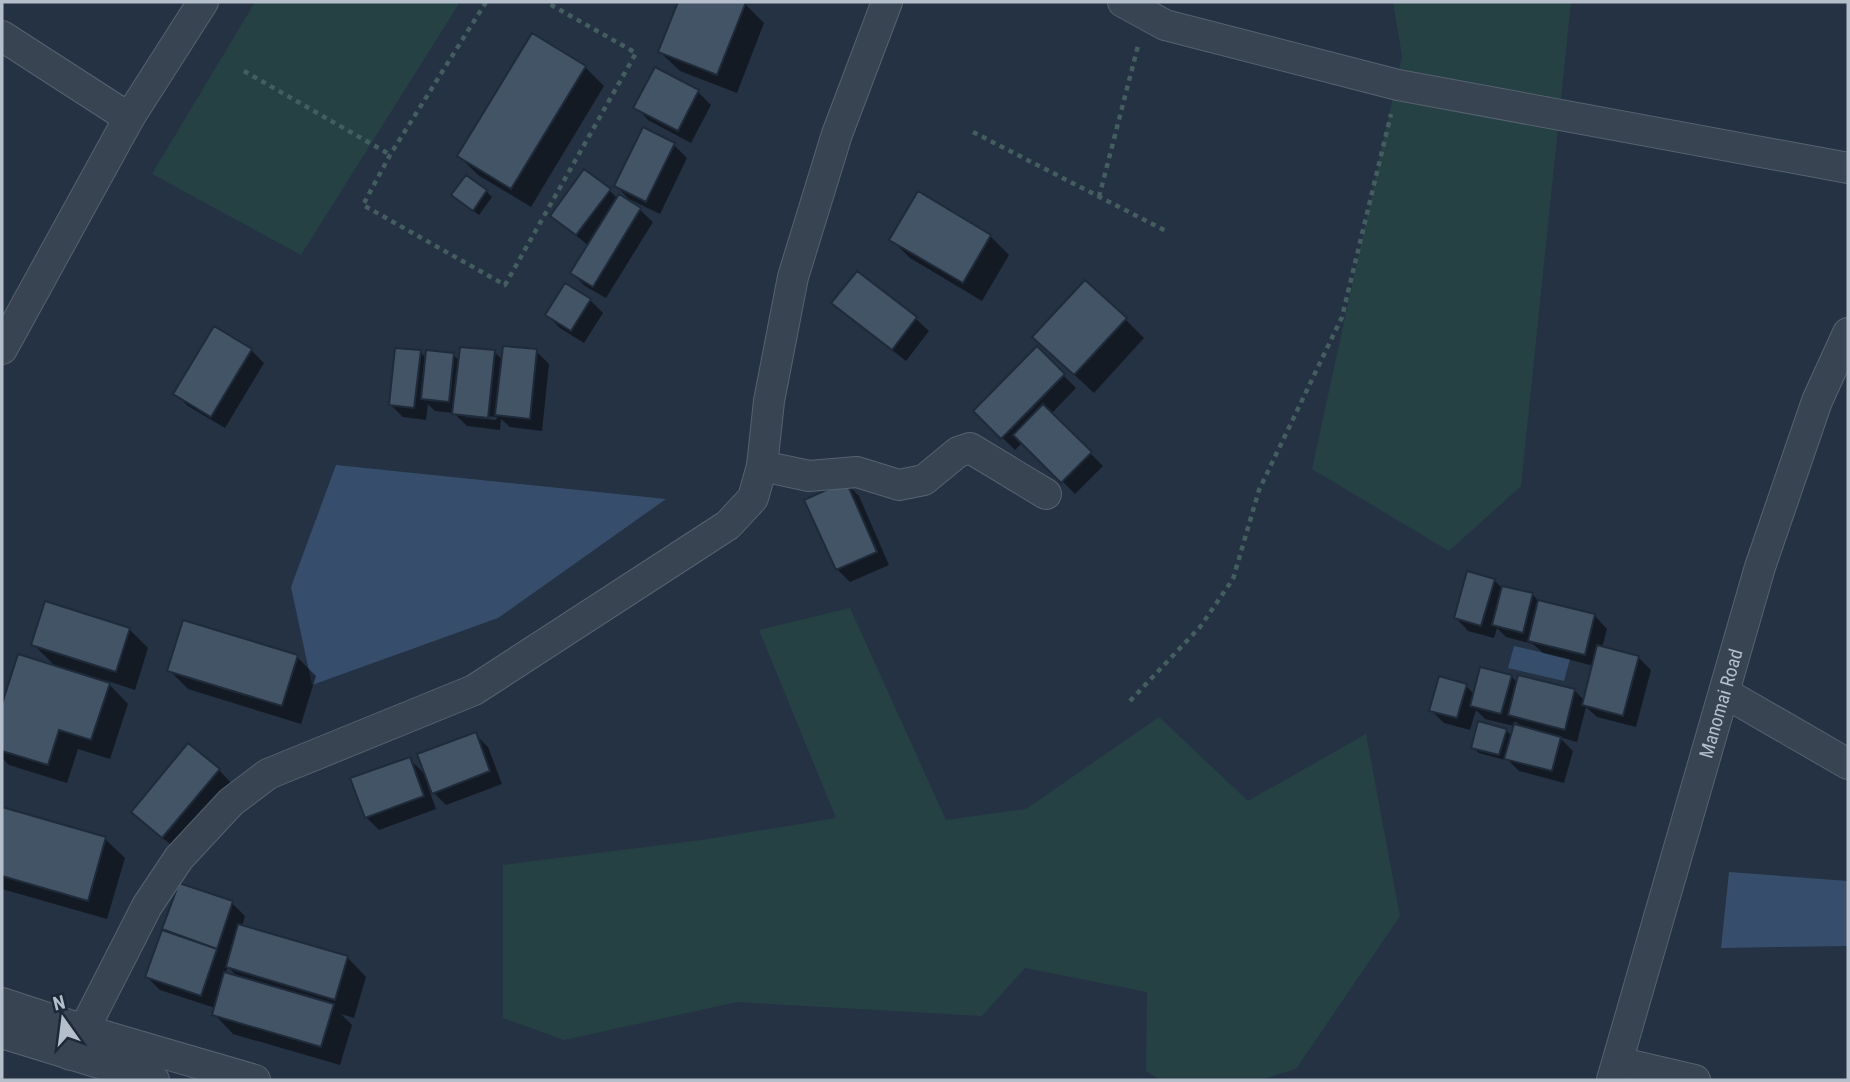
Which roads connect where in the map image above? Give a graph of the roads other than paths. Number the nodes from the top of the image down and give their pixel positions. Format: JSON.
{"nodes":[{"id":1,"x":204,"y":2,"type":"edge"},
{"id":2,"x":887,"y":2,"type":"edge"},
{"id":3,"x":1134,"y":8,"type":"edge"},
{"id":4,"x":2,"y":36,"type":"edge"},
{"id":5,"x":129,"y":118,"type":"junction"},
{"id":6,"x":1848,"y":168,"type":"edge"},
{"id":7,"x":1848,"y":333,"type":"edge"},
{"id":8,"x":2,"y":349,"type":"edge"},
{"id":9,"x":762,"y":466,"type":"junction"},
{"id":10,"x":1046,"y":494,"type":"dead end"},
{"id":11,"x":1725,"y":692,"type":"junction"},
{"id":12,"x":1848,"y":764,"type":"edge"},
{"id":13,"x":2,"y":1003,"type":"edge"},
{"id":14,"x":2,"y":1033,"type":"edge"},
{"id":15,"x":77,"y":1042,"type":"junction"},
{"id":16,"x":1615,"y":1071,"type":"edge"},
{"id":17,"x":154,"y":1080,"type":"edge"},
{"id":18,"x":255,"y":1080,"type":"edge"},
{"id":19,"x":1695,"y":1080,"type":"edge"}],
"edges":[{"from":1,"to":5,"type":"street"},
{"from":2,"to":9,"type":"street"},
{"from":3,"to":6,"type":"street"},
{"from":4,"to":5,"type":"street"},
{"from":5,"to":8,"type":"street"},
{"from":7,"to":11,"type":"street","name":"Manomai Road"},
{"from":9,"to":10,"type":"street"},
{"from":9,"to":15,"type":"street"},
{"from":11,"to":12,"type":"street"},
{"from":11,"to":16,"type":"street","name":"Manomai Road"},
{"from":13,"to":15,"type":"street"},
{"from":14,"to":15,"type":"street"},
{"from":15,"to":17,"type":"street"},
{"from":15,"to":18,"type":"street"},
{"from":16,"to":19,"type":"street"}]}
